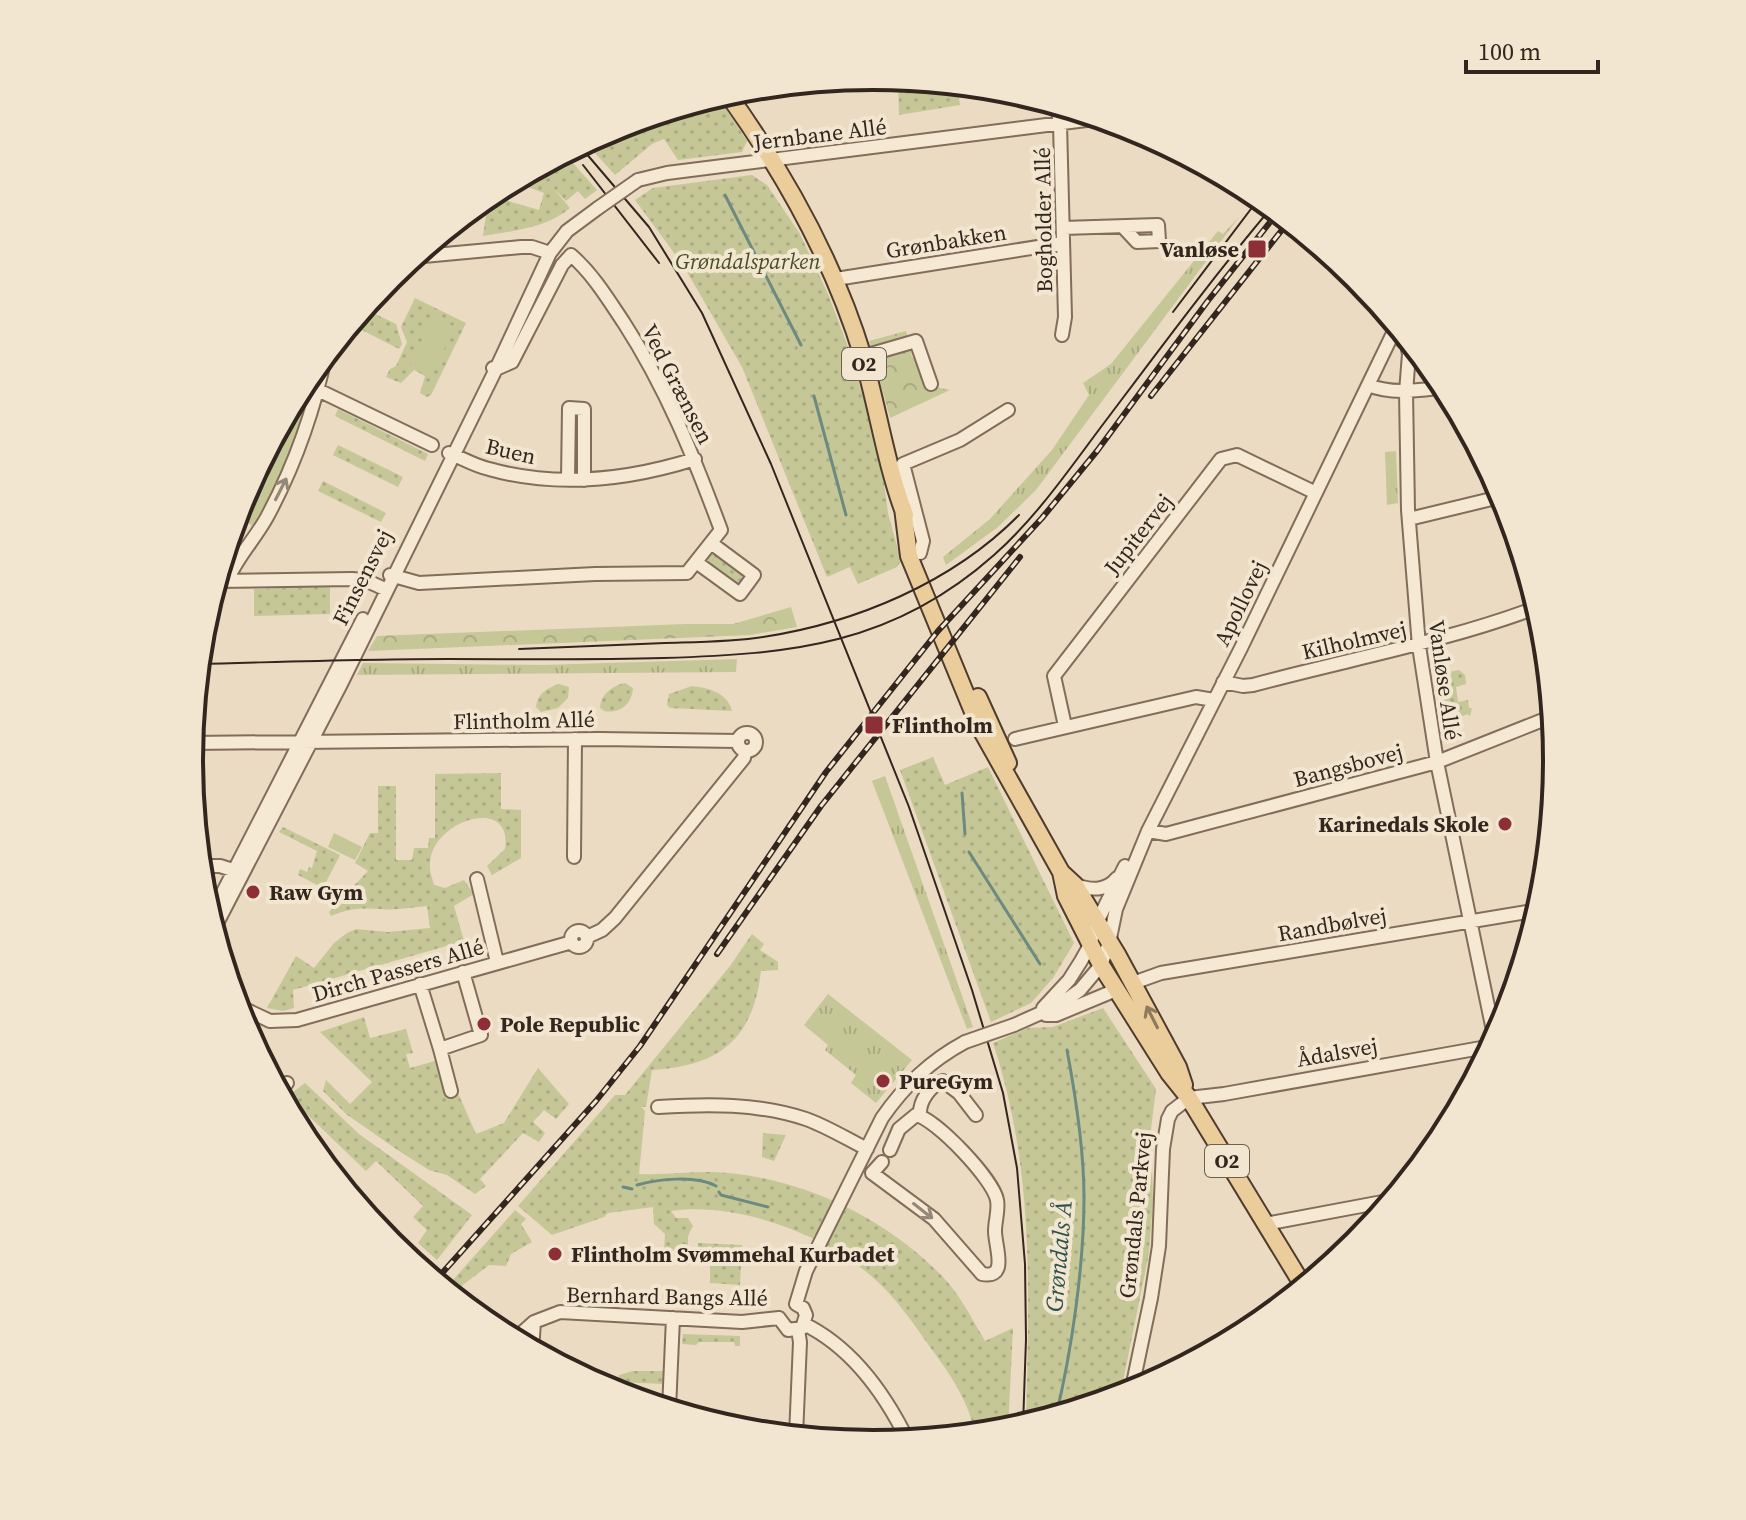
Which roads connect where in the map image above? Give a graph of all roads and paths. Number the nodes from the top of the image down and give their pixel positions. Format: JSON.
{"nodes":[{"id":1,"x":735,"y":105,"type":"edge"},
{"id":2,"x":1059,"y":117,"type":"edge"},
{"id":3,"x":1075,"y":122,"type":"edge"},
{"id":4,"x":1060,"y":124,"type":"junction"},
{"id":5,"x":773,"y":160,"type":"junction"},
{"id":6,"x":1123,"y":227,"type":"dead end"},
{"id":7,"x":1063,"y":228,"type":"junction"},
{"id":8,"x":561,"y":237,"type":"joint"},
{"id":9,"x":1063,"y":243,"type":"junction"},
{"id":10,"x":550,"y":253,"type":"junction"},
{"id":11,"x":432,"y":255,"type":"edge"},
{"id":12,"x":571,"y":255,"type":"joint"},
{"id":13,"x":836,"y":279,"type":"junction"},
{"id":14,"x":1062,"y":335,"type":"dead end"},
{"id":15,"x":1392,"y":336,"type":"edge"},
{"id":16,"x":871,"y":354,"type":"dead end"},
{"id":17,"x":1409,"y":357,"type":"edge"},
{"id":18,"x":493,"y":368,"type":"junction"},
{"id":19,"x":320,"y":383,"type":"edge"},
{"id":20,"x":931,"y":384,"type":"dead end"},
{"id":21,"x":1368,"y":385,"type":"junction"},
{"id":22,"x":1431,"y":389,"type":"edge"},
{"id":23,"x":318,"y":390,"type":"junction"},
{"id":24,"x":1406,"y":392,"type":"junction"},
{"id":25,"x":1008,"y":410,"type":"dead end"},
{"id":26,"x":432,"y":445,"type":"dead end"},
{"id":27,"x":450,"y":453,"type":"junction"},
{"id":28,"x":695,"y":459,"type":"junction"},
{"id":29,"x":568,"y":479,"type":"junction"},
{"id":30,"x":584,"y":480,"type":"junction"},
{"id":31,"x":1316,"y":493,"type":"junction"},
{"id":32,"x":1490,"y":499,"type":"edge"},
{"id":33,"x":903,"y":508,"type":"junction"},
{"id":34,"x":1409,"y":519,"type":"junction"},
{"id":35,"x":711,"y":543,"type":"junction"},
{"id":36,"x":920,"y":553,"type":"junction"},
{"id":37,"x":696,"y":562,"type":"junction"},
{"id":38,"x":232,"y":566,"type":"edge"},
{"id":39,"x":390,"y":575,"type":"junction"},
{"id":40,"x":228,"y":581,"type":"edge"},
{"id":41,"x":383,"y":588,"type":"junction"},
{"id":42,"x":1526,"y":612,"type":"edge"},
{"id":43,"x":1419,"y":646,"type":"junction"},
{"id":44,"x":1223,"y":682,"type":"junction"},
{"id":45,"x":1214,"y":700,"type":"junction"},
{"id":46,"x":975,"y":702,"type":"junction"},
{"id":47,"x":1542,"y":720,"type":"edge"},
{"id":48,"x":1065,"y":726,"type":"junction"},
{"id":49,"x":575,"y":739,"type":"junction"},
{"id":50,"x":1015,"y":739,"type":"dead end"},
{"id":51,"x":203,"y":743,"type":"edge"},
{"id":52,"x":306,"y":743,"type":"junction"},
{"id":53,"x":1437,"y":762,"type":"junction"},
{"id":54,"x":1146,"y":835,"type":"junction"},
{"id":55,"x":574,"y":857,"type":"dead end"},
{"id":56,"x":1126,"y":865,"type":"junction"},
{"id":57,"x":212,"y":868,"type":"edge"},
{"id":58,"x":238,"y":872,"type":"junction"},
{"id":59,"x":1061,"y":872,"type":"junction"},
{"id":60,"x":477,"y":879,"type":"dead end"},
{"id":61,"x":1075,"y":885,"type":"junction"},
{"id":62,"x":219,"y":904,"type":"edge"},
{"id":63,"x":221,"y":912,"type":"edge"},
{"id":64,"x":1525,"y":912,"type":"edge"},
{"id":65,"x":1469,"y":922,"type":"junction"},
{"id":66,"x":1096,"y":924,"type":"junction"},
{"id":67,"x":587,"y":937,"type":"joint"},
{"id":68,"x":1109,"y":943,"type":"junction"},
{"id":69,"x":1090,"y":945,"type":"junction"},
{"id":70,"x":497,"y":962,"type":"junction"},
{"id":71,"x":1101,"y":965,"type":"junction"},
{"id":72,"x":463,"y":972,"type":"junction"},
{"id":73,"x":1133,"y":983,"type":"junction"},
{"id":74,"x":420,"y":984,"type":"junction"},
{"id":75,"x":1116,"y":990,"type":"junction"},
{"id":76,"x":253,"y":1013,"type":"edge"},
{"id":77,"x":1035,"y":1015,"type":"junction"},
{"id":78,"x":1490,"y":1021,"type":"edge"},
{"id":79,"x":1479,"y":1046,"type":"edge"},
{"id":80,"x":440,"y":1049,"type":"junction"},
{"id":81,"x":451,"y":1091,"type":"dead end"},
{"id":82,"x":1189,"y":1098,"type":"junction"},
{"id":83,"x":658,"y":1107,"type":"dead end"},
{"id":84,"x":920,"y":1115,"type":"junction"},
{"id":85,"x":976,"y":1115,"type":"dead end"},
{"id":86,"x":867,"y":1149,"type":"junction"},
{"id":87,"x":890,"y":1150,"type":"dead end"},
{"id":88,"x":882,"y":1162,"type":"dead end"},
{"id":89,"x":859,"y":1165,"type":"junction"},
{"id":90,"x":872,"y":1173,"type":"junction"},
{"id":91,"x":1376,"y":1203,"type":"edge"},
{"id":92,"x":1265,"y":1224,"type":"junction"},
{"id":93,"x":1298,"y":1278,"type":"edge"},
{"id":94,"x":796,"y":1304,"type":"junction"},
{"id":95,"x":673,"y":1318,"type":"junction"},
{"id":96,"x":779,"y":1318,"type":"junction"},
{"id":97,"x":534,"y":1322,"type":"junction"},
{"id":98,"x":801,"y":1327,"type":"junction"},
{"id":99,"x":524,"y":1331,"type":"edge"},
{"id":100,"x":533,"y":1337,"type":"edge"},
{"id":101,"x":1134,"y":1377,"type":"edge"},
{"id":102,"x":670,"y":1398,"type":"edge"},
{"id":103,"x":796,"y":1425,"type":"edge"},
{"id":104,"x":902,"y":1429,"type":"edge"}],
"edges":[{"from":1,"to":5,"type":"main road","number":"O2"},
{"from":2,"to":4,"type":"street","name":"Bogholder Allé"},
{"from":3,"to":4,"type":"street","name":"Jernbane Allé"},
{"from":4,"to":5,"type":"street","name":"Jernbane Allé"},
{"from":4,"to":7,"type":"street","name":"Bogholder Allé"},
{"from":5,"to":8,"type":"street","name":"Jernbane Allé","bridge":true},
{"from":5,"to":13,"type":"main road","number":"O2"},
{"from":6,"to":7,"type":"street"},
{"from":7,"to":9,"type":"street","name":"Bogholder Allé"},
{"from":8,"to":10,"type":"street","name":"Finsensvej"},
{"from":9,"to":13,"type":"street","name":"Grønbakken"},
{"from":9,"to":14,"type":"street","name":"Bogholder Allé"},
{"from":10,"to":11,"type":"street"},
{"from":10,"to":18,"type":"street","name":"Finsensvej"},
{"from":12,"to":18,"type":"street","name":"Finsensvej"},
{"from":12,"to":28,"type":"street","name":"Ved Grænsen"},
{"from":13,"to":33,"type":"main road","number":"O2"},
{"from":15,"to":21,"type":"street","name":"Apollovej"},
{"from":16,"to":20,"type":"street"},
{"from":17,"to":24,"type":"street","name":"Vanløse Allé"},
{"from":18,"to":27,"type":"street","name":"Finsensvej"},
{"from":19,"to":23,"type":"street"},
{"from":21,"to":24,"type":"street"},
{"from":21,"to":31,"type":"street","name":"Apollovej"},
{"from":22,"to":24,"type":"street"},
{"from":23,"to":26,"type":"street"},
{"from":38,"to":23,"type":"street","one_way":true},
{"from":24,"to":34,"type":"street","name":"Vanløse Allé"},
{"from":25,"to":36,"type":"street"},
{"from":27,"to":29,"type":"street","name":"Buen"},
{"from":27,"to":39,"type":"street","name":"Finsensvej"},
{"from":28,"to":30,"type":"street","name":"Buen"},
{"from":28,"to":35,"type":"street","name":"Ved Grænsen"},
{"from":29,"to":30,"type":"street","name":"Buen"},
{"from":29,"to":30,"type":"street","name":"Buen"},
{"from":31,"to":44,"type":"street","name":"Apollovej"},
{"from":31,"to":48,"type":"street","name":"Jupitervej"},
{"from":32,"to":34,"type":"street"},
{"from":33,"to":36,"type":"main road","number":"O2"},
{"from":33,"to":46,"type":"main road","number":"O2"},
{"from":34,"to":43,"type":"street","name":"Vanløse Allé"},
{"from":35,"to":37,"type":"street"},
{"from":35,"to":37,"type":"street"},
{"from":36,"to":46,"type":"main road","number":"O2"},
{"from":37,"to":39,"type":"street"},
{"from":39,"to":41,"type":"street","name":"Finsensvej"},
{"from":40,"to":41,"type":"street"},
{"from":41,"to":52,"type":"street","name":"Finsensvej"},
{"from":42,"to":43,"type":"street","name":"Kilholmvej"},
{"from":43,"to":44,"type":"street","name":"Kilholmvej"},
{"from":43,"to":53,"type":"street","name":"Vanløse Allé"},
{"from":44,"to":45,"type":"street","name":"Apollovej"},
{"from":45,"to":48,"type":"street"},
{"from":45,"to":54,"type":"street","name":"Apollovej"},
{"from":46,"to":59,"type":"main road","number":"O2"},
{"from":47,"to":53,"type":"street","name":"Bangsbovej"},
{"from":48,"to":50,"type":"street"},
{"from":49,"to":52,"type":"street","name":"Flintholm Allé"},
{"from":49,"to":55,"type":"street"},
{"from":49,"to":67,"type":"street","name":"Flintholm Allé"},
{"from":51,"to":52,"type":"street","name":"Flintholm Allé"},
{"from":52,"to":58,"type":"street","name":"Finsensvej"},
{"from":53,"to":54,"type":"street","name":"Bangsbovej"},
{"from":53,"to":65,"type":"street","name":"Vanløse Allé"},
{"from":54,"to":56,"type":"street","name":"Apollovej"},
{"from":54,"to":68,"type":"street","name":"Apollovej"},
{"from":56,"to":61,"type":"street","name":"Apollovej"},
{"from":56,"to":66,"type":"street","name":"Apollovej"},
{"from":57,"to":58,"type":"street"},
{"from":58,"to":62,"type":"street","name":"Finsensvej"},
{"from":58,"to":63,"type":"street","name":"Finsensvej"},
{"from":59,"to":61,"type":"main road","number":"O2"},
{"from":59,"to":69,"type":"main road","number":"O2"},
{"from":60,"to":70,"type":"street"},
{"from":61,"to":66,"type":"main road","number":"O2"},
{"from":64,"to":65,"type":"street","name":"Randbølvej"},
{"from":65,"to":73,"type":"street","name":"Randbølvej"},
{"from":65,"to":78,"type":"street","name":"Vanløse Allé"},
{"from":66,"to":68,"type":"main road","number":"O2"},
{"from":66,"to":69,"type":"street","name":"Apollovej"},
{"from":67,"to":70,"type":"street","name":"Dirch Passers Allé"},
{"from":68,"to":71,"type":"street","name":"Apollovej"},
{"from":68,"to":73,"type":"main road","number":"O2"},
{"from":69,"to":71,"type":"main road","number":"O2"},
{"from":69,"to":77,"type":"street","name":"Apollovej"},
{"from":70,"to":72,"type":"street","name":"Dirch Passers Allé"},
{"from":71,"to":75,"type":"main road","number":"O2"},
{"from":71,"to":77,"type":"street"},
{"from":72,"to":74,"type":"street","name":"Dirch Passers Allé"},
{"from":72,"to":80,"type":"street"},
{"from":73,"to":75,"type":"main road"},
{"from":82,"to":73,"type":"main road","number":"O2","one_way":true},
{"from":74,"to":76,"type":"street","name":"Dirch Passers Allé"},
{"from":74,"to":80,"type":"street"},
{"from":75,"to":77,"type":"street"},
{"from":75,"to":82,"type":"main road","number":"O2"},
{"from":77,"to":86,"type":"street","bridge":true},
{"from":79,"to":82,"type":"street","name":"Ådalsvej"},
{"from":80,"to":81,"type":"street"},
{"from":82,"to":92,"type":"main road","number":"O2"},
{"from":82,"to":101,"type":"street","name":"Grøndals Parkvej"},
{"from":83,"to":86,"type":"street"},
{"from":84,"to":85,"type":"street"},
{"from":84,"to":87,"type":"street"},
{"from":90,"to":84,"type":"street","one_way":true},
{"from":86,"to":89,"type":"street"},
{"from":88,"to":90,"type":"street"},
{"from":89,"to":90,"type":"street"},
{"from":89,"to":94,"type":"street"},
{"from":91,"to":92,"type":"street"},
{"from":92,"to":93,"type":"main road","number":"O2"},
{"from":94,"to":96,"type":"street"},
{"from":94,"to":98,"type":"street"},
{"from":95,"to":96,"type":"street","name":"Bernhard Bangs Allé"},
{"from":95,"to":97,"type":"street","name":"Bernhard Bangs Allé"},
{"from":95,"to":102,"type":"street"},
{"from":96,"to":98,"type":"street"},
{"from":97,"to":99,"type":"street","name":"Bernhard Bangs Allé"},
{"from":97,"to":100,"type":"street"},
{"from":98,"to":103,"type":"street"},
{"from":98,"to":104,"type":"street"}]}
